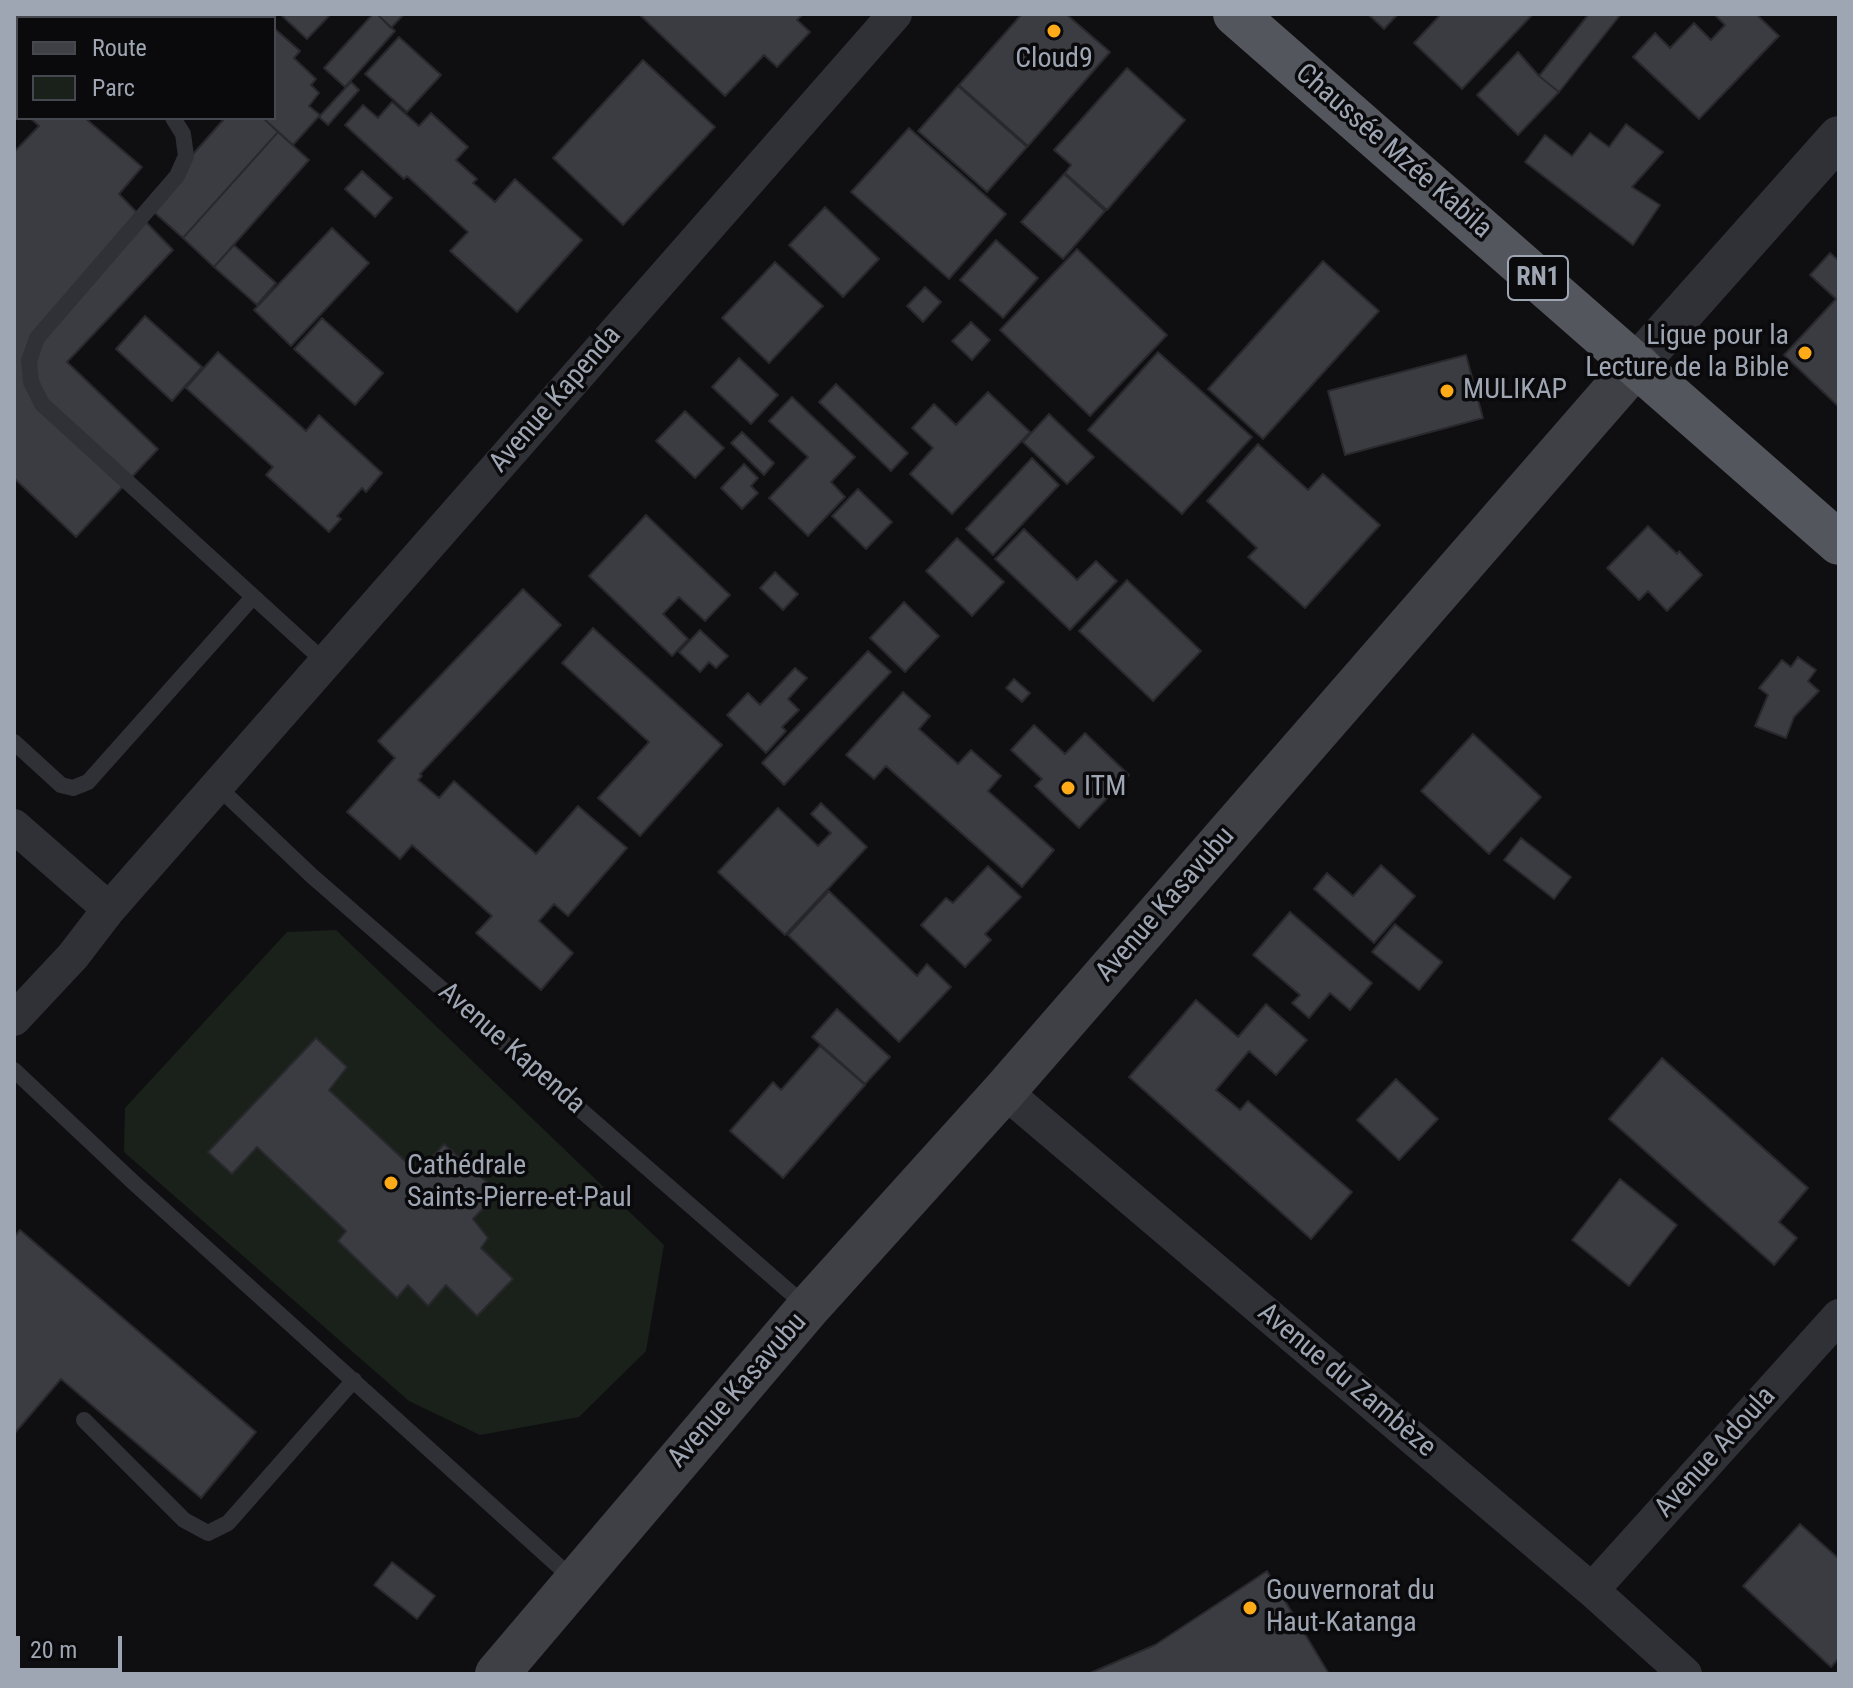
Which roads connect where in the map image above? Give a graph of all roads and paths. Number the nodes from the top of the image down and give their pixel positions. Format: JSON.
{"nodes":[{"id":1,"x":895,"y":14,"type":"edge"},
{"id":2,"x":1235,"y":14,"type":"edge"},
{"id":3,"x":174,"y":120,"type":"edge"},
{"id":4,"x":1839,"y":137,"type":"edge"},
{"id":5,"x":1637,"y":364,"type":"junction"},
{"id":6,"x":1839,"y":543,"type":"edge"},
{"id":7,"x":253,"y":597,"type":"junction"},
{"id":8,"x":326,"y":663,"type":"junction"},
{"id":9,"x":14,"y":742,"type":"edge"},
{"id":10,"x":217,"y":786,"type":"junction"},
{"id":11,"x":14,"y":826,"type":"edge"},
{"id":12,"x":109,"y":909,"type":"junction"},
{"id":13,"x":14,"y":1019,"type":"edge"},
{"id":14,"x":14,"y":1070,"type":"edge"},
{"id":15,"x":1004,"y":1091,"type":"junction"},
{"id":16,"x":808,"y":1308,"type":"junction"},
{"id":17,"x":1839,"y":1316,"type":"edge"},
{"id":18,"x":354,"y":1380,"type":"junction"},
{"id":19,"x":84,"y":1420,"type":"dead end"},
{"id":20,"x":575,"y":1581,"type":"junction"},
{"id":21,"x":1592,"y":1590,"type":"junction"},
{"id":22,"x":497,"y":1674,"type":"edge"},
{"id":23,"x":1685,"y":1674,"type":"edge"}],
"edges":[{"from":1,"to":8,"type":"street","name":"Avenue Kapenda"},
{"from":2,"to":5,"type":"highway","name":"Chaussée Mzée Kabila","number":"RN1"},
{"from":3,"to":7,"type":"lane"},
{"from":4,"to":5,"type":"street","name":"Avenue Kasavubu"},
{"from":5,"to":6,"type":"highway","name":"Chaussée Mzée Kabila","number":"RN1"},
{"from":5,"to":15,"type":"main road","name":"Avenue Kasavubu"},
{"from":7,"to":8,"type":"lane"},
{"from":7,"to":9,"type":"lane"},
{"from":8,"to":10,"type":"street","name":"Avenue Kapenda"},
{"from":10,"to":12,"type":"street","name":"Avenue Kapenda"},
{"from":10,"to":16,"type":"lane","name":"Avenue Kapenda"},
{"from":11,"to":12,"type":"street"},
{"from":12,"to":13,"type":"street","name":"Avenue Kapenda"},
{"from":14,"to":18,"type":"lane"},
{"from":15,"to":16,"type":"main road","name":"Avenue Kasavubu"},
{"from":15,"to":21,"type":"street","name":"Avenue du Zambèze"},
{"from":16,"to":20,"type":"main road","name":"Avenue Kasavubu"},
{"from":17,"to":21,"type":"street","name":"Avenue Adoula"},
{"from":18,"to":19,"type":"lane"},
{"from":18,"to":20,"type":"lane"},
{"from":20,"to":22,"type":"main road","name":"Avenue Kasavubu"},
{"from":21,"to":23,"type":"street","name":"Avenue du Zambèze"}]}
